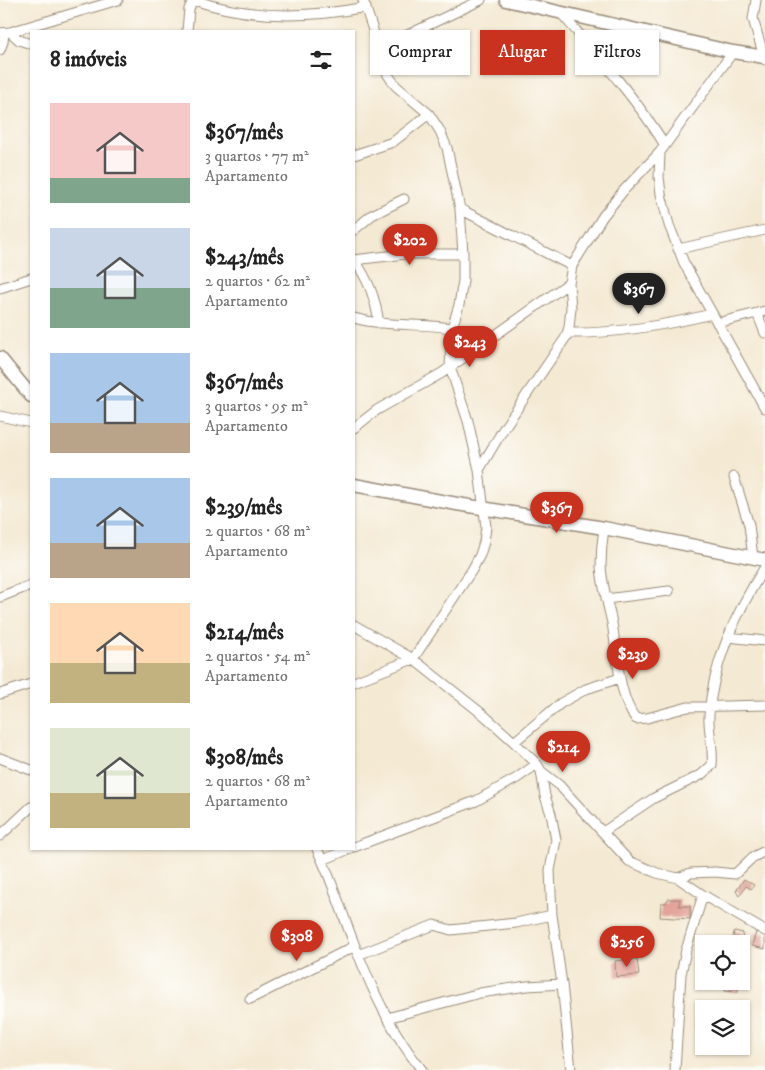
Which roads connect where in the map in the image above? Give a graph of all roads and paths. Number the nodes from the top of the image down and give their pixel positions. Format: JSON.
{"nodes":[{"id":1,"x":118,"y":0,"type":"edge"},
{"id":2,"x":193,"y":0,"type":"edge"},
{"id":3,"x":481,"y":0,"type":"edge"},
{"id":4,"x":506,"y":0,"type":"edge"},
{"id":5,"x":750,"y":0,"type":"edge"},
{"id":6,"x":364,"y":3,"type":"edge"},
{"id":7,"x":756,"y":4,"type":"edge"},
{"id":8,"x":551,"y":7,"type":"edge"},
{"id":9,"x":187,"y":30,"type":"edge"},
{"id":10,"x":372,"y":30,"type":"edge"},
{"id":11,"x":418,"y":30,"type":"edge"},
{"id":12,"x":5,"y":33,"type":"edge"},
{"id":13,"x":30,"y":44,"type":"edge"},
{"id":14,"x":0,"y":50,"type":"edge"},
{"id":15,"x":733,"y":52,"type":"junction"},
{"id":16,"x":764,"y":58,"type":"edge"},
{"id":17,"x":388,"y":75,"type":"edge"},
{"id":18,"x":429,"y":114,"type":"junction"},
{"id":19,"x":662,"y":148,"type":"junction"},
{"id":20,"x":355,"y":155,"type":"edge"},
{"id":21,"x":404,"y":199,"type":"dead end"},
{"id":22,"x":460,"y":209,"type":"junction"},
{"id":23,"x":355,"y":229,"type":"edge"},
{"id":24,"x":765,"y":230,"type":"edge"},
{"id":25,"x":678,"y":249,"type":"junction"},
{"id":26,"x":463,"y":254,"type":"junction"},
{"id":27,"x":355,"y":259,"type":"edge"},
{"id":28,"x":355,"y":261,"type":"edge"},
{"id":29,"x":572,"y":266,"type":"junction"},
{"id":30,"x":30,"y":278,"type":"edge"},
{"id":31,"x":569,"y":283,"type":"junction"},
{"id":32,"x":0,"y":288,"type":"edge"},
{"id":33,"x":761,"y":312,"type":"edge"},
{"id":34,"x":712,"y":314,"type":"junction"},
{"id":35,"x":355,"y":318,"type":"edge"},
{"id":36,"x":379,"y":323,"type":"junction"},
{"id":37,"x":717,"y":323,"type":"junction"},
{"id":38,"x":452,"y":328,"type":"junction"},
{"id":39,"x":567,"y":333,"type":"junction"},
{"id":40,"x":765,"y":333,"type":"edge"},
{"id":41,"x":0,"y":358,"type":"edge"},
{"id":42,"x":450,"y":367,"type":"junction"},
{"id":43,"x":30,"y":395,"type":"edge"},
{"id":44,"x":765,"y":408,"type":"edge"},
{"id":45,"x":0,"y":416,"type":"edge"},
{"id":46,"x":30,"y":424,"type":"edge"},
{"id":47,"x":355,"y":427,"type":"edge"},
{"id":48,"x":479,"y":470,"type":"junction"},
{"id":49,"x":734,"y":476,"type":"dead end"},
{"id":50,"x":355,"y":484,"type":"edge"},
{"id":51,"x":484,"y":508,"type":"junction"},
{"id":52,"x":604,"y":528,"type":"junction"},
{"id":53,"x":759,"y":559,"type":"edge"},
{"id":54,"x":765,"y":567,"type":"edge"},
{"id":55,"x":30,"y":585,"type":"edge"},
{"id":56,"x":669,"y":591,"type":"dead end"},
{"id":57,"x":0,"y":597,"type":"edge"},
{"id":58,"x":606,"y":599,"type":"junction"},
{"id":59,"x":355,"y":626,"type":"edge"},
{"id":60,"x":728,"y":637,"type":"junction"},
{"id":61,"x":765,"y":640,"type":"edge"},
{"id":62,"x":413,"y":659,"type":"junction"},
{"id":63,"x":620,"y":678,"type":"junction"},
{"id":64,"x":355,"y":682,"type":"edge"},
{"id":65,"x":30,"y":684,"type":"edge"},
{"id":66,"x":0,"y":694,"type":"edge"},
{"id":67,"x":765,"y":705,"type":"edge"},
{"id":68,"x":710,"y":706,"type":"junction"},
{"id":69,"x":514,"y":742,"type":"junction"},
{"id":70,"x":0,"y":758,"type":"edge"},
{"id":71,"x":539,"y":768,"type":"junction"},
{"id":72,"x":30,"y":770,"type":"edge"},
{"id":73,"x":30,"y":808,"type":"edge"},
{"id":74,"x":603,"y":832,"type":"junction"},
{"id":75,"x":0,"y":836,"type":"edge"},
{"id":76,"x":355,"y":847,"type":"edge"},
{"id":77,"x":317,"y":850,"type":"edge"},
{"id":78,"x":347,"y":850,"type":"edge"},
{"id":79,"x":765,"y":851,"type":"edge"},
{"id":80,"x":322,"y":860,"type":"junction"},
{"id":81,"x":678,"y":878,"type":"junction"},
{"id":82,"x":703,"y":895,"type":"junction"},
{"id":83,"x":552,"y":915,"type":"junction"},
{"id":84,"x":765,"y":931,"type":"edge"},
{"id":85,"x":357,"y":951,"type":"junction"},
{"id":86,"x":562,"y":984,"type":"junction"},
{"id":87,"x":250,"y":999,"type":"dead end"},
{"id":88,"x":387,"y":1018,"type":"junction"},
{"id":89,"x":422,"y":1070,"type":"edge"},
{"id":90,"x":571,"y":1070,"type":"edge"},
{"id":91,"x":675,"y":1070,"type":"edge"}],
"edges":[{"from":1,"to":12,"type":"street"},
{"from":2,"to":6,"type":"street"},
{"from":2,"to":9,"type":"street"},
{"from":3,"to":11,"type":"street"},
{"from":4,"to":8,"type":"street"},
{"from":5,"to":7,"type":"street"},
{"from":6,"to":10,"type":"street"},
{"from":7,"to":16,"type":"street"},
{"from":8,"to":15,"type":"street"},
{"from":8,"to":19,"type":"street"},
{"from":12,"to":13,"type":"street"},
{"from":12,"to":14,"type":"street"},
{"from":15,"to":16,"type":"street"},
{"from":15,"to":19,"type":"street"},
{"from":17,"to":18,"type":"street"},
{"from":18,"to":20,"type":"street"},
{"from":18,"to":22,"type":"street"},
{"from":19,"to":25,"type":"street"},
{"from":19,"to":29,"type":"street"},
{"from":21,"to":23,"type":"street"},
{"from":22,"to":26,"type":"street"},
{"from":22,"to":29,"type":"street"},
{"from":24,"to":25,"type":"street"},
{"from":25,"to":34,"type":"street"},
{"from":26,"to":27,"type":"street"},
{"from":26,"to":38,"type":"street"},
{"from":28,"to":36,"type":"street"},
{"from":29,"to":31,"type":"street"},
{"from":30,"to":32,"type":"street"},
{"from":31,"to":39,"type":"street"},
{"from":31,"to":42,"type":"street"},
{"from":33,"to":37,"type":"street"},
{"from":33,"to":40,"type":"street"},
{"from":34,"to":37,"type":"street"},
{"from":34,"to":39,"type":"street"},
{"from":35,"to":36,"type":"street"},
{"from":36,"to":38,"type":"street"},
{"from":37,"to":44,"type":"street"},
{"from":38,"to":42,"type":"street"},
{"from":39,"to":48,"type":"street"},
{"from":41,"to":43,"type":"street"},
{"from":42,"to":47,"type":"street"},
{"from":42,"to":48,"type":"street"},
{"from":45,"to":46,"type":"street"},
{"from":48,"to":51,"type":"street"},
{"from":49,"to":53,"type":"street"},
{"from":50,"to":51,"type":"street"},
{"from":51,"to":52,"type":"street"},
{"from":51,"to":62,"type":"street"},
{"from":52,"to":53,"type":"street"},
{"from":52,"to":58,"type":"street"},
{"from":54,"to":60,"type":"street"},
{"from":55,"to":57,"type":"street"},
{"from":56,"to":58,"type":"street"},
{"from":58,"to":63,"type":"street"},
{"from":59,"to":62,"type":"street"},
{"from":60,"to":61,"type":"street"},
{"from":60,"to":68,"type":"street"},
{"from":62,"to":64,"type":"street"},
{"from":62,"to":69,"type":"street"},
{"from":63,"to":68,"type":"street"},
{"from":63,"to":69,"type":"street"},
{"from":65,"to":66,"type":"street"},
{"from":67,"to":68,"type":"street"},
{"from":68,"to":74,"type":"street"},
{"from":69,"to":71,"type":"street"},
{"from":70,"to":72,"type":"street"},
{"from":71,"to":74,"type":"street"},
{"from":71,"to":76,"type":"street"},
{"from":71,"to":83,"type":"street"},
{"from":73,"to":75,"type":"street"},
{"from":74,"to":81,"type":"street"},
{"from":77,"to":80,"type":"street"},
{"from":78,"to":80,"type":"street"},
{"from":79,"to":81,"type":"street"},
{"from":80,"to":85,"type":"street"},
{"from":81,"to":82,"type":"street"},
{"from":82,"to":84,"type":"street"},
{"from":82,"to":91,"type":"street"},
{"from":83,"to":85,"type":"street"},
{"from":83,"to":86,"type":"street"},
{"from":85,"to":87,"type":"street"},
{"from":85,"to":88,"type":"street"},
{"from":86,"to":88,"type":"street"},
{"from":86,"to":90,"type":"street"},
{"from":88,"to":89,"type":"street"}]}
